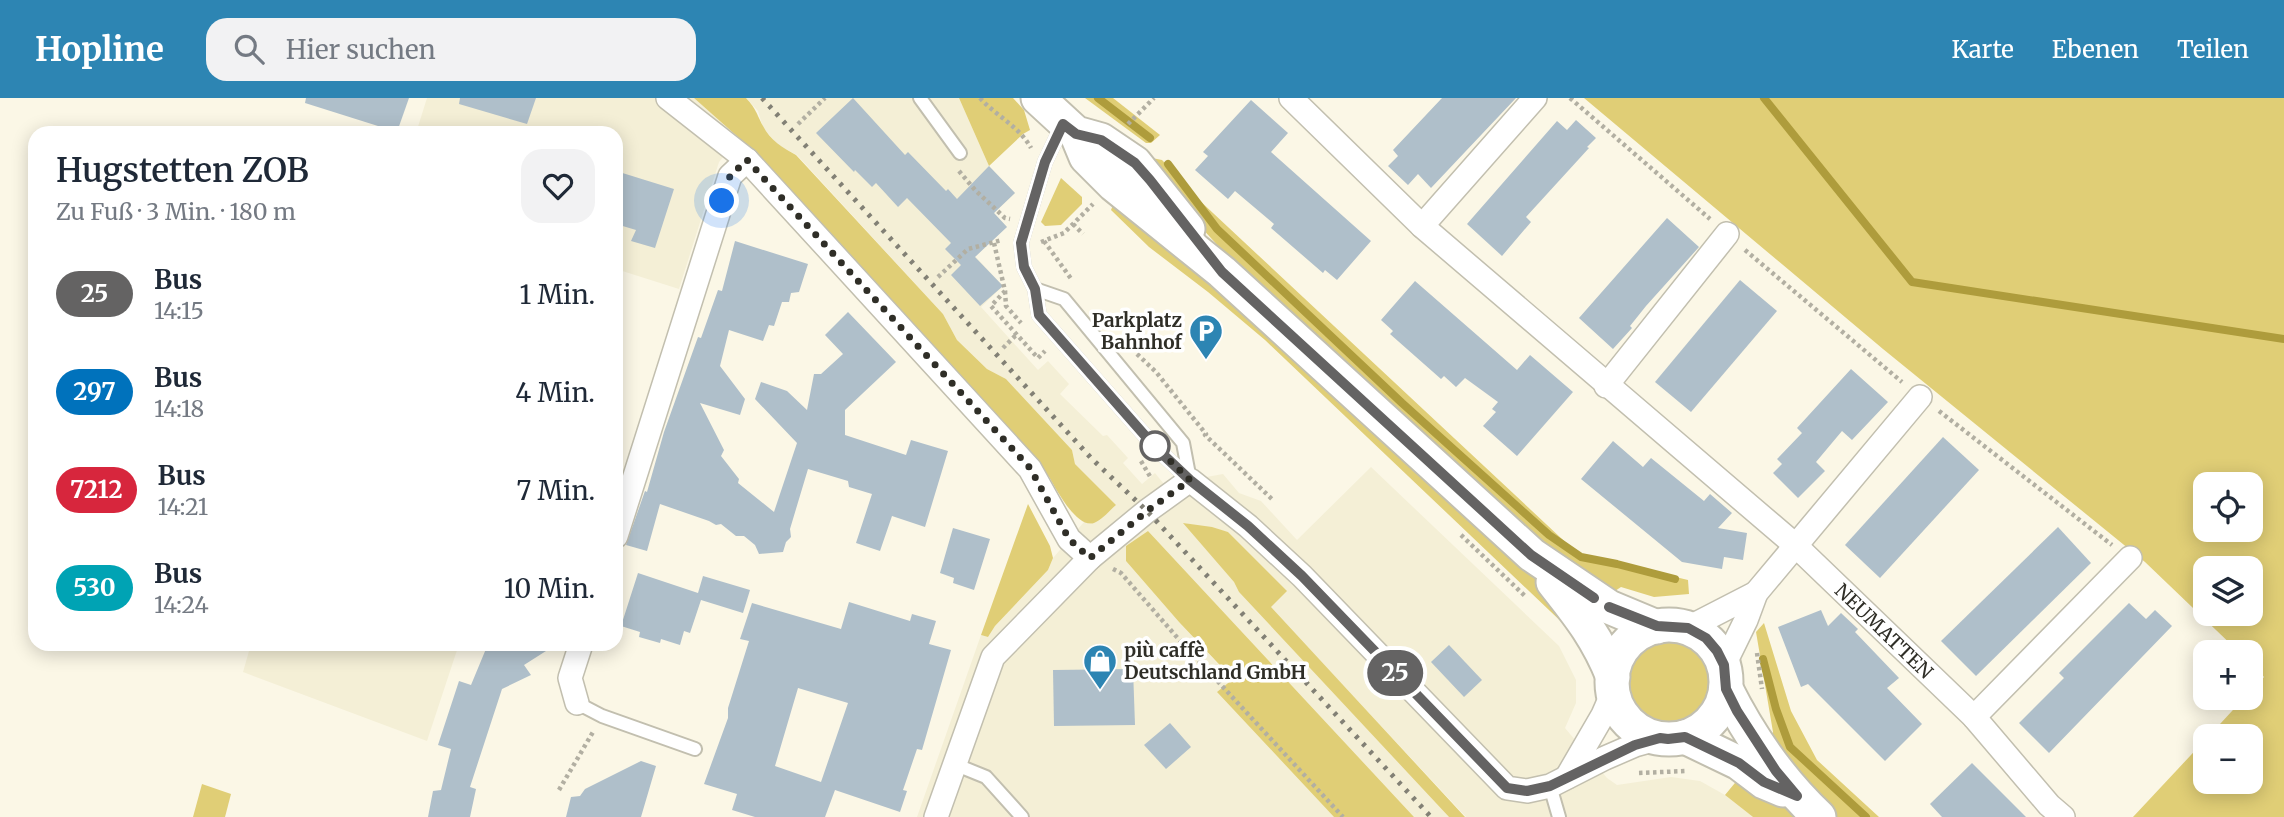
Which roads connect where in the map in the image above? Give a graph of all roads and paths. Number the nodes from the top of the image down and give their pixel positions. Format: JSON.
{"nodes":[{"id":1,"x":668,"y":98,"type":"edge"},
{"id":2,"x":825,"y":98,"type":"edge"},
{"id":3,"x":920,"y":98,"type":"edge"},
{"id":4,"x":980,"y":98,"type":"edge"},
{"id":5,"x":1038,"y":98,"type":"edge"},
{"id":6,"x":1154,"y":98,"type":"edge"},
{"id":7,"x":1291,"y":98,"type":"edge"},
{"id":8,"x":1535,"y":98,"type":"edge"},
{"id":9,"x":1570,"y":98,"type":"edge"},
{"id":10,"x":1134,"y":118,"type":"dead end"},
{"id":11,"x":798,"y":124,"type":"dead end"},
{"id":12,"x":1070,"y":129,"type":"junction"},
{"id":13,"x":1023,"y":134,"type":"dead end"},
{"id":14,"x":960,"y":153,"type":"joint"},
{"id":15,"x":747,"y":160,"type":"junction"},
{"id":16,"x":1096,"y":202,"type":"dead end"},
{"id":17,"x":1073,"y":223,"type":"junction"},
{"id":18,"x":1026,"y":226,"type":"junction"},
{"id":19,"x":1422,"y":226,"type":"junction"},
{"id":20,"x":1083,"y":233,"type":"dead end"},
{"id":21,"x":1727,"y":234,"type":"junction"},
{"id":22,"x":1006,"y":239,"type":"dead end"},
{"id":23,"x":1048,"y":239,"type":"junction"},
{"id":24,"x":994,"y":243,"type":"junction"},
{"id":25,"x":1038,"y":244,"type":"dead end"},
{"id":26,"x":938,"y":277,"type":"dead end"},
{"id":27,"x":1035,"y":289,"type":"junction"},
{"id":28,"x":1017,"y":334,"type":"junction"},
{"id":29,"x":1003,"y":348,"type":"dead end"},
{"id":30,"x":1045,"y":351,"type":"dead end"},
{"id":31,"x":1606,"y":386,"type":"junction"},
{"id":32,"x":1920,"y":397,"type":"junction"},
{"id":33,"x":1190,"y":480,"type":"junction"},
{"id":34,"x":623,"y":514,"type":"edge"},
{"id":35,"x":1456,"y":530,"type":"dead end"},
{"id":36,"x":1795,"y":545,"type":"junction"},
{"id":37,"x":1531,"y":555,"type":"junction"},
{"id":38,"x":1090,"y":558,"type":"junction"},
{"id":39,"x":2130,"y":558,"type":"joint"},
{"id":40,"x":1756,"y":593,"type":"junction"},
{"id":41,"x":1532,"y":603,"type":"dead end"},
{"id":42,"x":1673,"y":627,"type":"junction"},
{"id":43,"x":579,"y":651,"type":"edge"},
{"id":44,"x":1725,"y":677,"type":"junction"},
{"id":45,"x":1613,"y":684,"type":"junction"},
{"id":46,"x":577,"y":703,"type":"joint"},
{"id":47,"x":602,"y":716,"type":"junction"},
{"id":48,"x":1974,"y":717,"type":"junction"},
{"id":49,"x":1672,"y":737,"type":"junction"},
{"id":50,"x":695,"y":749,"type":"dead end"},
{"id":51,"x":1605,"y":758,"type":"junction"},
{"id":52,"x":954,"y":764,"type":"junction"},
{"id":53,"x":1694,"y":772,"type":"dead end"},
{"id":54,"x":1559,"y":781,"type":"junction"},
{"id":55,"x":559,"y":790,"type":"dead end"},
{"id":56,"x":1808,"y":807,"type":"edge"},
{"id":57,"x":936,"y":817,"type":"edge"},
{"id":58,"x":1022,"y":817,"type":"edge"},
{"id":59,"x":1343,"y":817,"type":"edge"},
{"id":60,"x":1559,"y":817,"type":"edge"},
{"id":61,"x":2063,"y":817,"type":"edge"}],
"edges":[{"from":1,"to":15,"type":"street"},
{"from":2,"to":11,"type":"path"},
{"from":3,"to":14,"type":"lane"},
{"from":4,"to":13,"type":"path"},
{"from":5,"to":12,"type":"main road"},
{"from":6,"to":10,"type":"path"},
{"from":7,"to":19,"type":"street","name":"NEUMATTEN"},
{"from":8,"to":19,"type":"street"},
{"from":9,"to":21,"type":"path"},
{"from":12,"to":18,"type":"lane"},
{"from":12,"to":37,"type":"main road"},
{"from":14,"to":18,"type":"path"},
{"from":15,"to":34,"type":"street"},
{"from":15,"to":38,"type":"street"},
{"from":16,"to":17,"type":"path"},
{"from":17,"to":20,"type":"path"},
{"from":17,"to":23,"type":"path"},
{"from":18,"to":23,"type":"path"},
{"from":18,"to":27,"type":"lane"},
{"from":19,"to":31,"type":"street","name":"NEUMATTEN"},
{"from":21,"to":31,"type":"street"},
{"from":21,"to":32,"type":"path"},
{"from":22,"to":24,"type":"path"},
{"from":23,"to":25,"type":"path"},
{"from":24,"to":26,"type":"path"},
{"from":24,"to":28,"type":"path"},
{"from":27,"to":33,"type":"lane"},
{"from":27,"to":33,"type":"lane"},
{"from":28,"to":29,"type":"path"},
{"from":28,"to":30,"type":"path"},
{"from":31,"to":36,"type":"street","name":"NEUMATTEN"},
{"from":32,"to":36,"type":"street"},
{"from":32,"to":39,"type":"path"},
{"from":33,"to":38,"type":"street"},
{"from":33,"to":54,"type":"street"},
{"from":35,"to":41,"type":"path"},
{"from":36,"to":40,"type":"street"},
{"from":36,"to":48,"type":"street","name":"NEUMATTEN"},
{"from":37,"to":42,"type":"main road"},
{"from":37,"to":45,"type":"main road"},
{"from":38,"to":52,"type":"street"},
{"from":38,"to":59,"type":"path"},
{"from":39,"to":48,"type":"street"},
{"from":40,"to":42,"type":"street"},
{"from":40,"to":44,"type":"street"},
{"from":42,"to":44,"type":"main road"},
{"from":42,"to":45,"type":"main road"},
{"from":43,"to":46,"type":"street"},
{"from":44,"to":49,"type":"main road"},
{"from":44,"to":56,"type":"main road"},
{"from":45,"to":49,"type":"main road"},
{"from":45,"to":54,"type":"street"},
{"from":46,"to":47,"type":"lane"},
{"from":47,"to":50,"type":"lane"},
{"from":47,"to":55,"type":"path"},
{"from":48,"to":61,"type":"street","name":"NEUMATTEN"},
{"from":49,"to":51,"type":"street"},
{"from":49,"to":56,"type":"main road"},
{"from":51,"to":53,"type":"path"},
{"from":51,"to":54,"type":"street"},
{"from":52,"to":57,"type":"street"},
{"from":52,"to":58,"type":"lane"},
{"from":54,"to":60,"type":"lane"}]}
